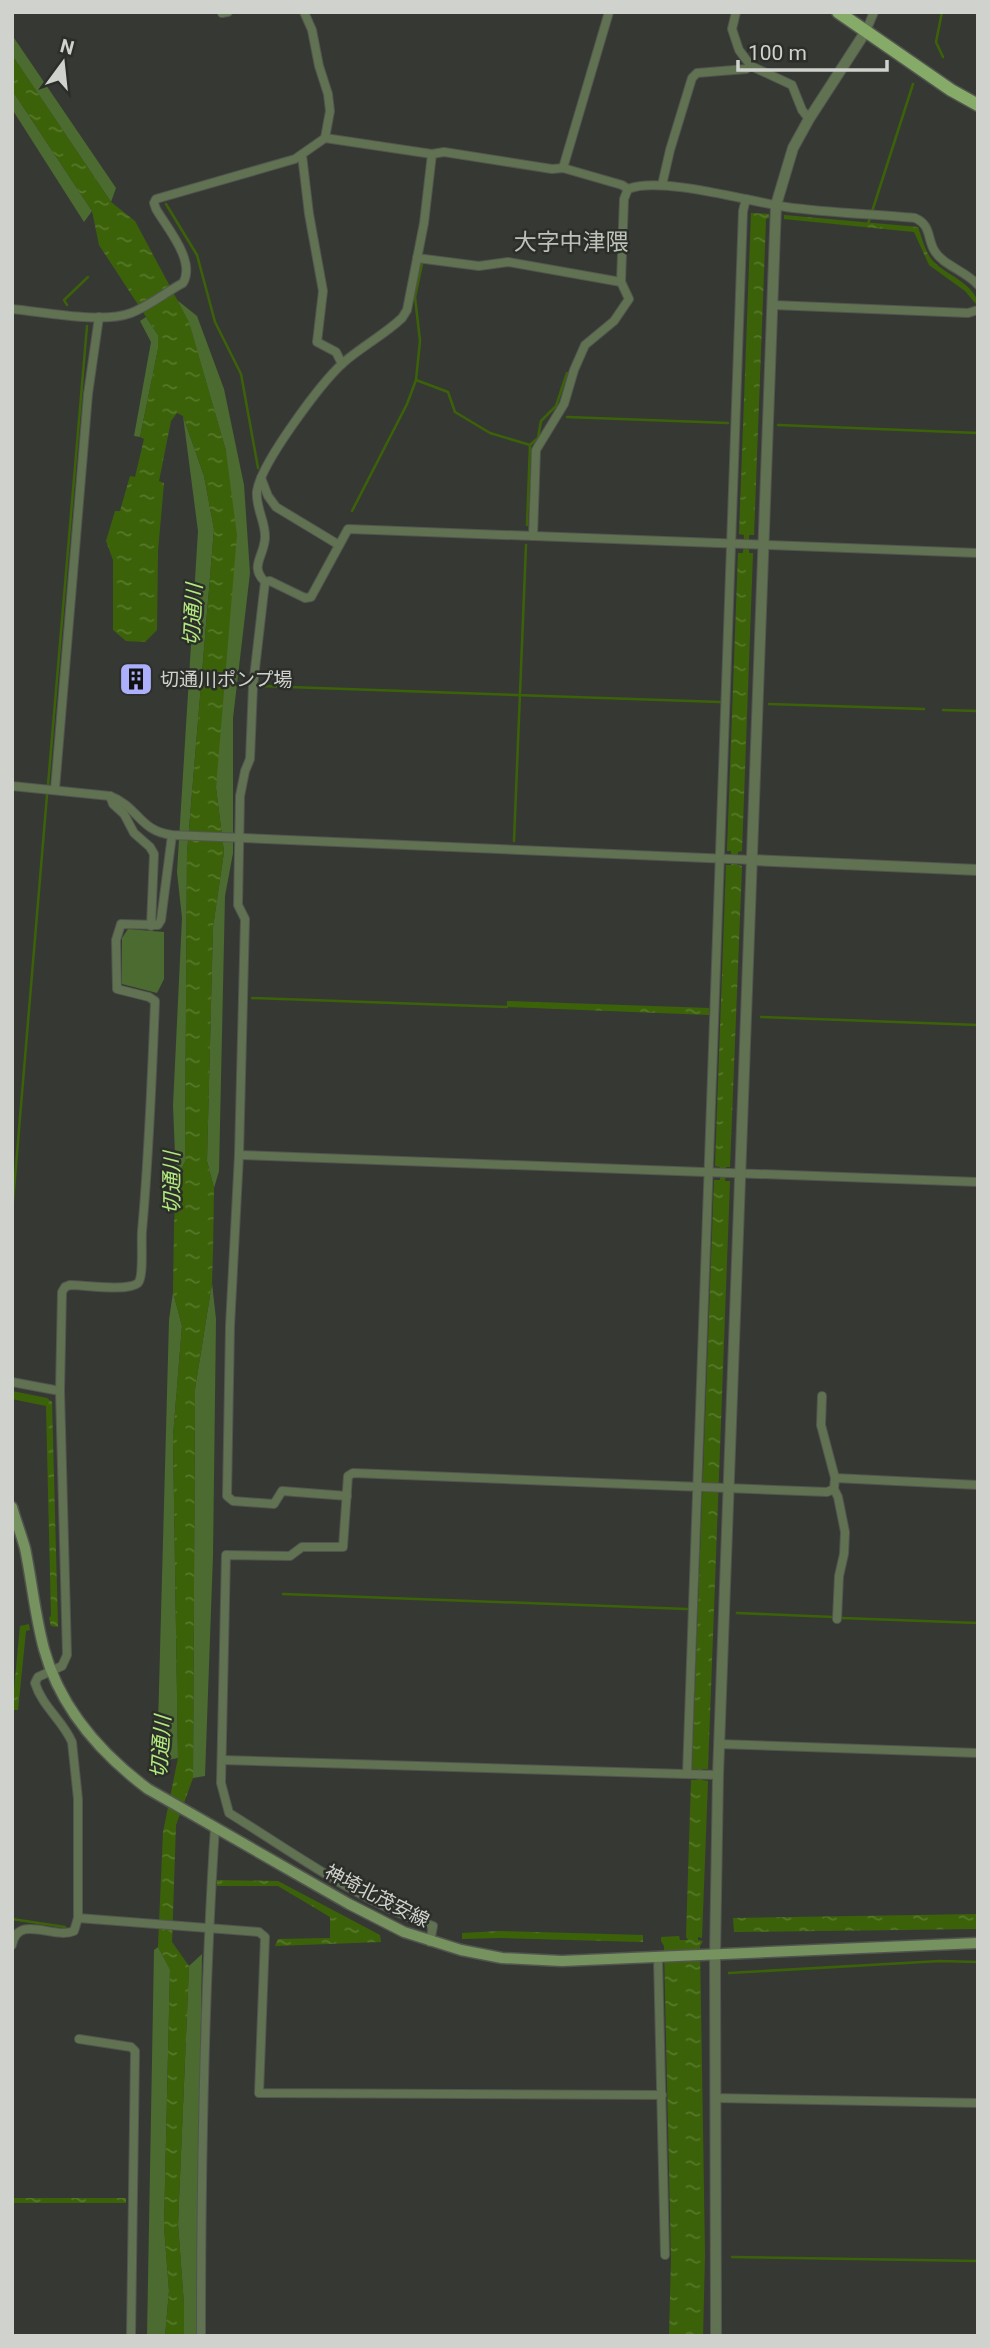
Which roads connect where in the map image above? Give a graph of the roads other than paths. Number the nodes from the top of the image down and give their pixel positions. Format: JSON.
{"nodes":[{"id":1,"x":304,"y":12,"type":"edge"},
{"id":2,"x":609,"y":12,"type":"edge"},
{"id":3,"x":736,"y":12,"type":"edge"},
{"id":4,"x":838,"y":12,"type":"edge"},
{"id":5,"x":874,"y":12,"type":"edge"},
{"id":6,"x":866,"y":31,"type":"junction"},
{"id":7,"x":751,"y":66,"type":"junction"},
{"id":8,"x":978,"y":105,"type":"edge"},
{"id":9,"x":809,"y":119,"type":"junction"},
{"id":10,"x":325,"y":138,"type":"junction"},
{"id":11,"x":432,"y":154,"type":"junction"},
{"id":12,"x":302,"y":155,"type":"junction"},
{"id":13,"x":563,"y":168,"type":"junction"},
{"id":14,"x":662,"y":185,"type":"junction"},
{"id":15,"x":628,"y":189,"type":"junction"},
{"id":16,"x":746,"y":199,"type":"junction"},
{"id":17,"x":776,"y":205,"type":"junction"},
{"id":18,"x":417,"y":258,"type":"junction"},
{"id":19,"x":621,"y":282,"type":"junction"},
{"id":20,"x":978,"y":285,"type":"edge"},
{"id":21,"x":773,"y":305,"type":"junction"},
{"id":22,"x":12,"y":309,"type":"edge"},
{"id":23,"x":978,"y":310,"type":"edge"},
{"id":24,"x":99,"y":317,"type":"junction"},
{"id":25,"x":342,"y":364,"type":"junction"},
{"id":26,"x":261,"y":478,"type":"junction"},
{"id":27,"x":533,"y":536,"type":"junction"},
{"id":28,"x":731,"y":544,"type":"junction"},
{"id":29,"x":338,"y":545,"type":"junction"},
{"id":30,"x":765,"y":545,"type":"junction"},
{"id":31,"x":978,"y":553,"type":"edge"},
{"id":32,"x":265,"y":582,"type":"junction"},
{"id":33,"x":12,"y":786,"type":"edge"},
{"id":34,"x":55,"y":789,"type":"junction"},
{"id":35,"x":110,"y":796,"type":"junction"},
{"id":36,"x":173,"y":835,"type":"junction"},
{"id":37,"x":237,"y":837,"type":"junction"},
{"id":38,"x":730,"y":858,"type":"junction"},
{"id":39,"x":753,"y":860,"type":"junction"},
{"id":40,"x":978,"y":870,"type":"edge"},
{"id":41,"x":151,"y":926,"type":"junction"},
{"id":42,"x":239,"y":1155,"type":"junction"},
{"id":43,"x":718,"y":1172,"type":"junction"},
{"id":44,"x":740,"y":1173,"type":"junction"},
{"id":45,"x":978,"y":1182,"type":"edge"},
{"id":46,"x":12,"y":1382,"type":"edge"},
{"id":47,"x":60,"y":1391,"type":"junction"},
{"id":48,"x":822,"y":1396,"type":"dead end"},
{"id":49,"x":835,"y":1478,"type":"junction"},
{"id":50,"x":978,"y":1485,"type":"edge"},
{"id":51,"x":699,"y":1486,"type":"junction"},
{"id":52,"x":725,"y":1488,"type":"junction"},
{"id":53,"x":834,"y":1489,"type":"junction"},
{"id":54,"x":346,"y":1496,"type":"junction"},
{"id":55,"x":12,"y":1507,"type":"edge"},
{"id":56,"x":837,"y":1619,"type":"dead end"},
{"id":57,"x":51,"y":1670,"type":"junction"},
{"id":58,"x":719,"y":1744,"type":"junction"},
{"id":59,"x":978,"y":1753,"type":"edge"},
{"id":60,"x":222,"y":1760,"type":"junction"},
{"id":61,"x":696,"y":1774,"type":"junction"},
{"id":62,"x":718,"y":1775,"type":"junction"},
{"id":63,"x":215,"y":1827,"type":"junction"},
{"id":64,"x":79,"y":1918,"type":"junction"},
{"id":65,"x":209,"y":1929,"type":"junction"},
{"id":66,"x":430,"y":1942,"type":"junction"},
{"id":67,"x":978,"y":1943,"type":"edge"},
{"id":68,"x":12,"y":1945,"type":"edge"},
{"id":69,"x":710,"y":1956,"type":"junction"},
{"id":70,"x":658,"y":1958,"type":"junction"},
{"id":71,"x":79,"y":2039,"type":"dead end"},
{"id":72,"x":662,"y":2095,"type":"junction"},
{"id":73,"x":715,"y":2098,"type":"junction"},
{"id":74,"x":978,"y":2103,"type":"edge"},
{"id":75,"x":665,"y":2255,"type":"dead end"},
{"id":76,"x":131,"y":2336,"type":"edge"},
{"id":77,"x":201,"y":2336,"type":"edge"},
{"id":78,"x":716,"y":2336,"type":"edge"}],
"edges":[{"from":1,"to":10,"type":"street"},
{"from":2,"to":13,"type":"street"},
{"from":3,"to":7,"type":"street"},
{"from":4,"to":6,"type":"main road"},
{"from":5,"to":6,"type":"street"},
{"from":6,"to":8,"type":"main road"},
{"from":6,"to":9,"type":"street"},
{"from":7,"to":9,"type":"street"},
{"from":7,"to":14,"type":"street"},
{"from":9,"to":17,"type":"street"},
{"from":10,"to":11,"type":"street"},
{"from":10,"to":12,"type":"street"},
{"from":11,"to":13,"type":"street"},
{"from":11,"to":18,"type":"street"},
{"from":12,"to":24,"type":"street"},
{"from":12,"to":25,"type":"street"},
{"from":13,"to":15,"type":"street"},
{"from":14,"to":15,"type":"street"},
{"from":14,"to":16,"type":"street"},
{"from":15,"to":19,"type":"street"},
{"from":16,"to":17,"type":"street"},
{"from":16,"to":28,"type":"street"},
{"from":17,"to":20,"type":"street"},
{"from":17,"to":21,"type":"street"},
{"from":18,"to":19,"type":"street"},
{"from":18,"to":25,"type":"street"},
{"from":19,"to":27,"type":"street"},
{"from":21,"to":23,"type":"street"},
{"from":21,"to":30,"type":"street"},
{"from":22,"to":24,"type":"street"},
{"from":24,"to":34,"type":"street"},
{"from":25,"to":26,"type":"street"},
{"from":26,"to":29,"type":"street"},
{"from":26,"to":32,"type":"street"},
{"from":27,"to":28,"type":"street"},
{"from":27,"to":29,"type":"street"},
{"from":28,"to":30,"type":"street"},
{"from":28,"to":38,"type":"street"},
{"from":29,"to":32,"type":"street"},
{"from":30,"to":31,"type":"street"},
{"from":30,"to":39,"type":"street"},
{"from":32,"to":37,"type":"street"},
{"from":33,"to":34,"type":"street"},
{"from":34,"to":35,"type":"street"},
{"from":35,"to":36,"type":"street"},
{"from":35,"to":41,"type":"street"},
{"from":36,"to":37,"type":"street"},
{"from":36,"to":41,"type":"street"},
{"from":37,"to":38,"type":"street"},
{"from":37,"to":42,"type":"street"},
{"from":38,"to":39,"type":"street"},
{"from":38,"to":43,"type":"street"},
{"from":39,"to":40,"type":"street"},
{"from":39,"to":44,"type":"street"},
{"from":41,"to":47,"type":"street"},
{"from":42,"to":43,"type":"street"},
{"from":42,"to":54,"type":"street"},
{"from":43,"to":44,"type":"street"},
{"from":43,"to":51,"type":"street"},
{"from":44,"to":45,"type":"street"},
{"from":44,"to":52,"type":"street"},
{"from":46,"to":47,"type":"street"},
{"from":47,"to":57,"type":"street"},
{"from":48,"to":49,"type":"street"},
{"from":49,"to":50,"type":"street"},
{"from":49,"to":53,"type":"street"},
{"from":51,"to":52,"type":"street"},
{"from":51,"to":54,"type":"street"},
{"from":51,"to":61,"type":"street"},
{"from":52,"to":53,"type":"street"},
{"from":52,"to":58,"type":"street"},
{"from":53,"to":56,"type":"street"},
{"from":54,"to":60,"type":"street"},
{"from":55,"to":57,"type":"main road","name":"神埼北茂安線"},
{"from":57,"to":63,"type":"main road","name":"神埼北茂安線"},
{"from":57,"to":64,"type":"street"},
{"from":58,"to":59,"type":"street"},
{"from":58,"to":62,"type":"street"},
{"from":60,"to":61,"type":"street"},
{"from":60,"to":66,"type":"street"},
{"from":61,"to":62,"type":"street"},
{"from":62,"to":69,"type":"street"},
{"from":63,"to":65,"type":"street"},
{"from":63,"to":66,"type":"main road","name":"神埼北茂安線"},
{"from":64,"to":65,"type":"street"},
{"from":64,"to":68,"type":"street"},
{"from":65,"to":72,"type":"street"},
{"from":65,"to":77,"type":"street"},
{"from":66,"to":70,"type":"main road","name":"神埼北茂安線"},
{"from":67,"to":69,"type":"main road","name":"神埼北茂安線"},
{"from":69,"to":70,"type":"main road","name":"神埼北茂安線"},
{"from":69,"to":73,"type":"street"},
{"from":70,"to":72,"type":"street"},
{"from":71,"to":76,"type":"street"},
{"from":72,"to":75,"type":"street"},
{"from":73,"to":74,"type":"street"},
{"from":73,"to":78,"type":"street"}]}
